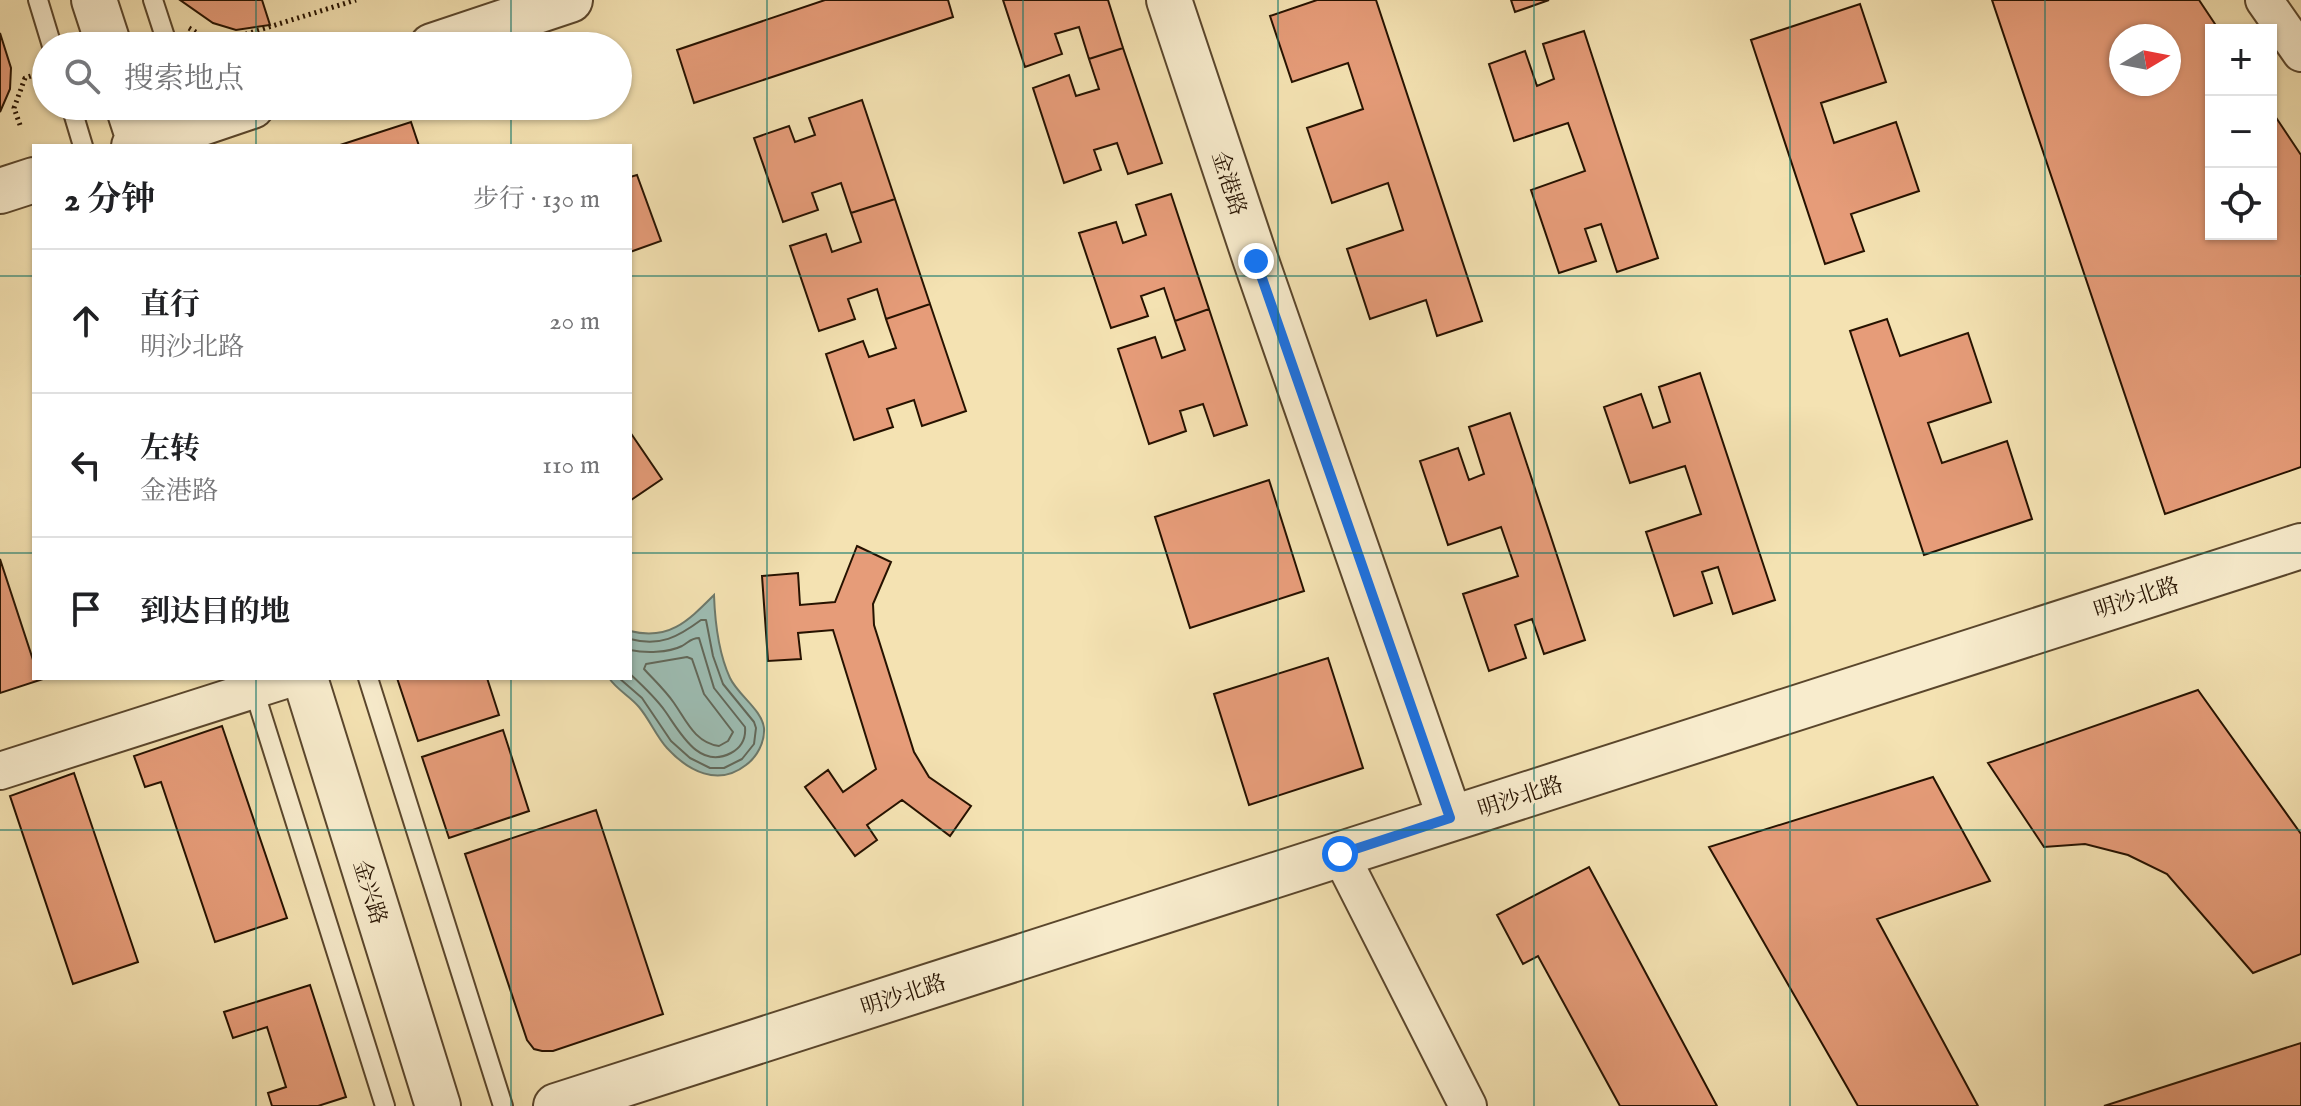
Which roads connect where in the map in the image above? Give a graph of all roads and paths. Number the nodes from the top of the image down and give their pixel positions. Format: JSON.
{"nodes":[{"id":1,"x":38,"y":0,"type":"edge"},
{"id":2,"x":94,"y":0,"type":"edge"},
{"id":3,"x":153,"y":0,"type":"edge"},
{"id":4,"x":356,"y":0,"type":"edge"},
{"id":5,"x":1169,"y":0,"type":"edge"},
{"id":6,"x":2264,"y":0,"type":"edge"},
{"id":7,"x":554,"y":2,"type":"edge"},
{"id":8,"x":177,"y":29,"type":"dead end"},
{"id":9,"x":48,"y":32,"type":"edge"},
{"id":10,"x":104,"y":32,"type":"edge"},
{"id":11,"x":163,"y":32,"type":"edge"},
{"id":12,"x":196,"y":32,"type":"edge"},
{"id":13,"x":257,"y":32,"type":"edge"},
{"id":14,"x":471,"y":32,"type":"edge"},
{"id":15,"x":2301,"y":53,"type":"edge"},
{"id":16,"x":32,"y":76,"type":"edge"},
{"id":17,"x":75,"y":120,"type":"edge"},
{"id":18,"x":20,"y":125,"type":"dead end"},
{"id":19,"x":194,"y":126,"type":"edge"},
{"id":20,"x":136,"y":135,"type":"edge"},
{"id":21,"x":82,"y":144,"type":"edge"},
{"id":22,"x":32,"y":181,"type":"edge"},
{"id":23,"x":0,"y":191,"type":"edge"},
{"id":24,"x":2301,"y":546,"type":"edge"},
{"id":25,"x":278,"y":680,"type":"edge"},
{"id":26,"x":306,"y":680,"type":"edge"},
{"id":27,"x":369,"y":680,"type":"edge"},
{"id":28,"x":252,"y":684,"type":"edge"},
{"id":29,"x":0,"y":771,"type":"edge"},
{"id":30,"x":1450,"y":818,"type":"junction"},
{"id":31,"x":1340,"y":854,"type":"junction"},
{"id":32,"x":385,"y":1106,"type":"edge"},
{"id":33,"x":438,"y":1106,"type":"edge"},
{"id":34,"x":503,"y":1106,"type":"edge"},
{"id":35,"x":556,"y":1106,"type":"edge"},
{"id":36,"x":1468,"y":1106,"type":"edge"}],
"edges":[{"from":1,"to":9,"type":"lane"},
{"from":2,"to":10,"type":"street"},
{"from":3,"to":11,"type":"lane"},
{"from":4,"to":13,"type":"path"},
{"from":5,"to":30,"type":"street","name":"金港路"},
{"from":6,"to":15,"type":"street"},
{"from":7,"to":14,"type":"street"},
{"from":8,"to":12,"type":"path"},
{"from":16,"to":18,"type":"path"},
{"from":17,"to":21,"type":"lane"},
{"from":19,"to":20,"type":"street"},
{"from":22,"to":23,"type":"street"},
{"from":24,"to":30,"type":"street","name":"明沙北路"},
{"from":25,"to":28,"type":"street"},
{"from":26,"to":33,"type":"street","name":"金兴路"},
{"from":27,"to":34,"type":"lane"},
{"from":28,"to":29,"type":"street"},
{"from":28,"to":32,"type":"lane"},
{"from":30,"to":31,"type":"street","name":"明沙北路"},
{"from":31,"to":35,"type":"street","name":"明沙北路"},
{"from":31,"to":36,"type":"street"}]}
